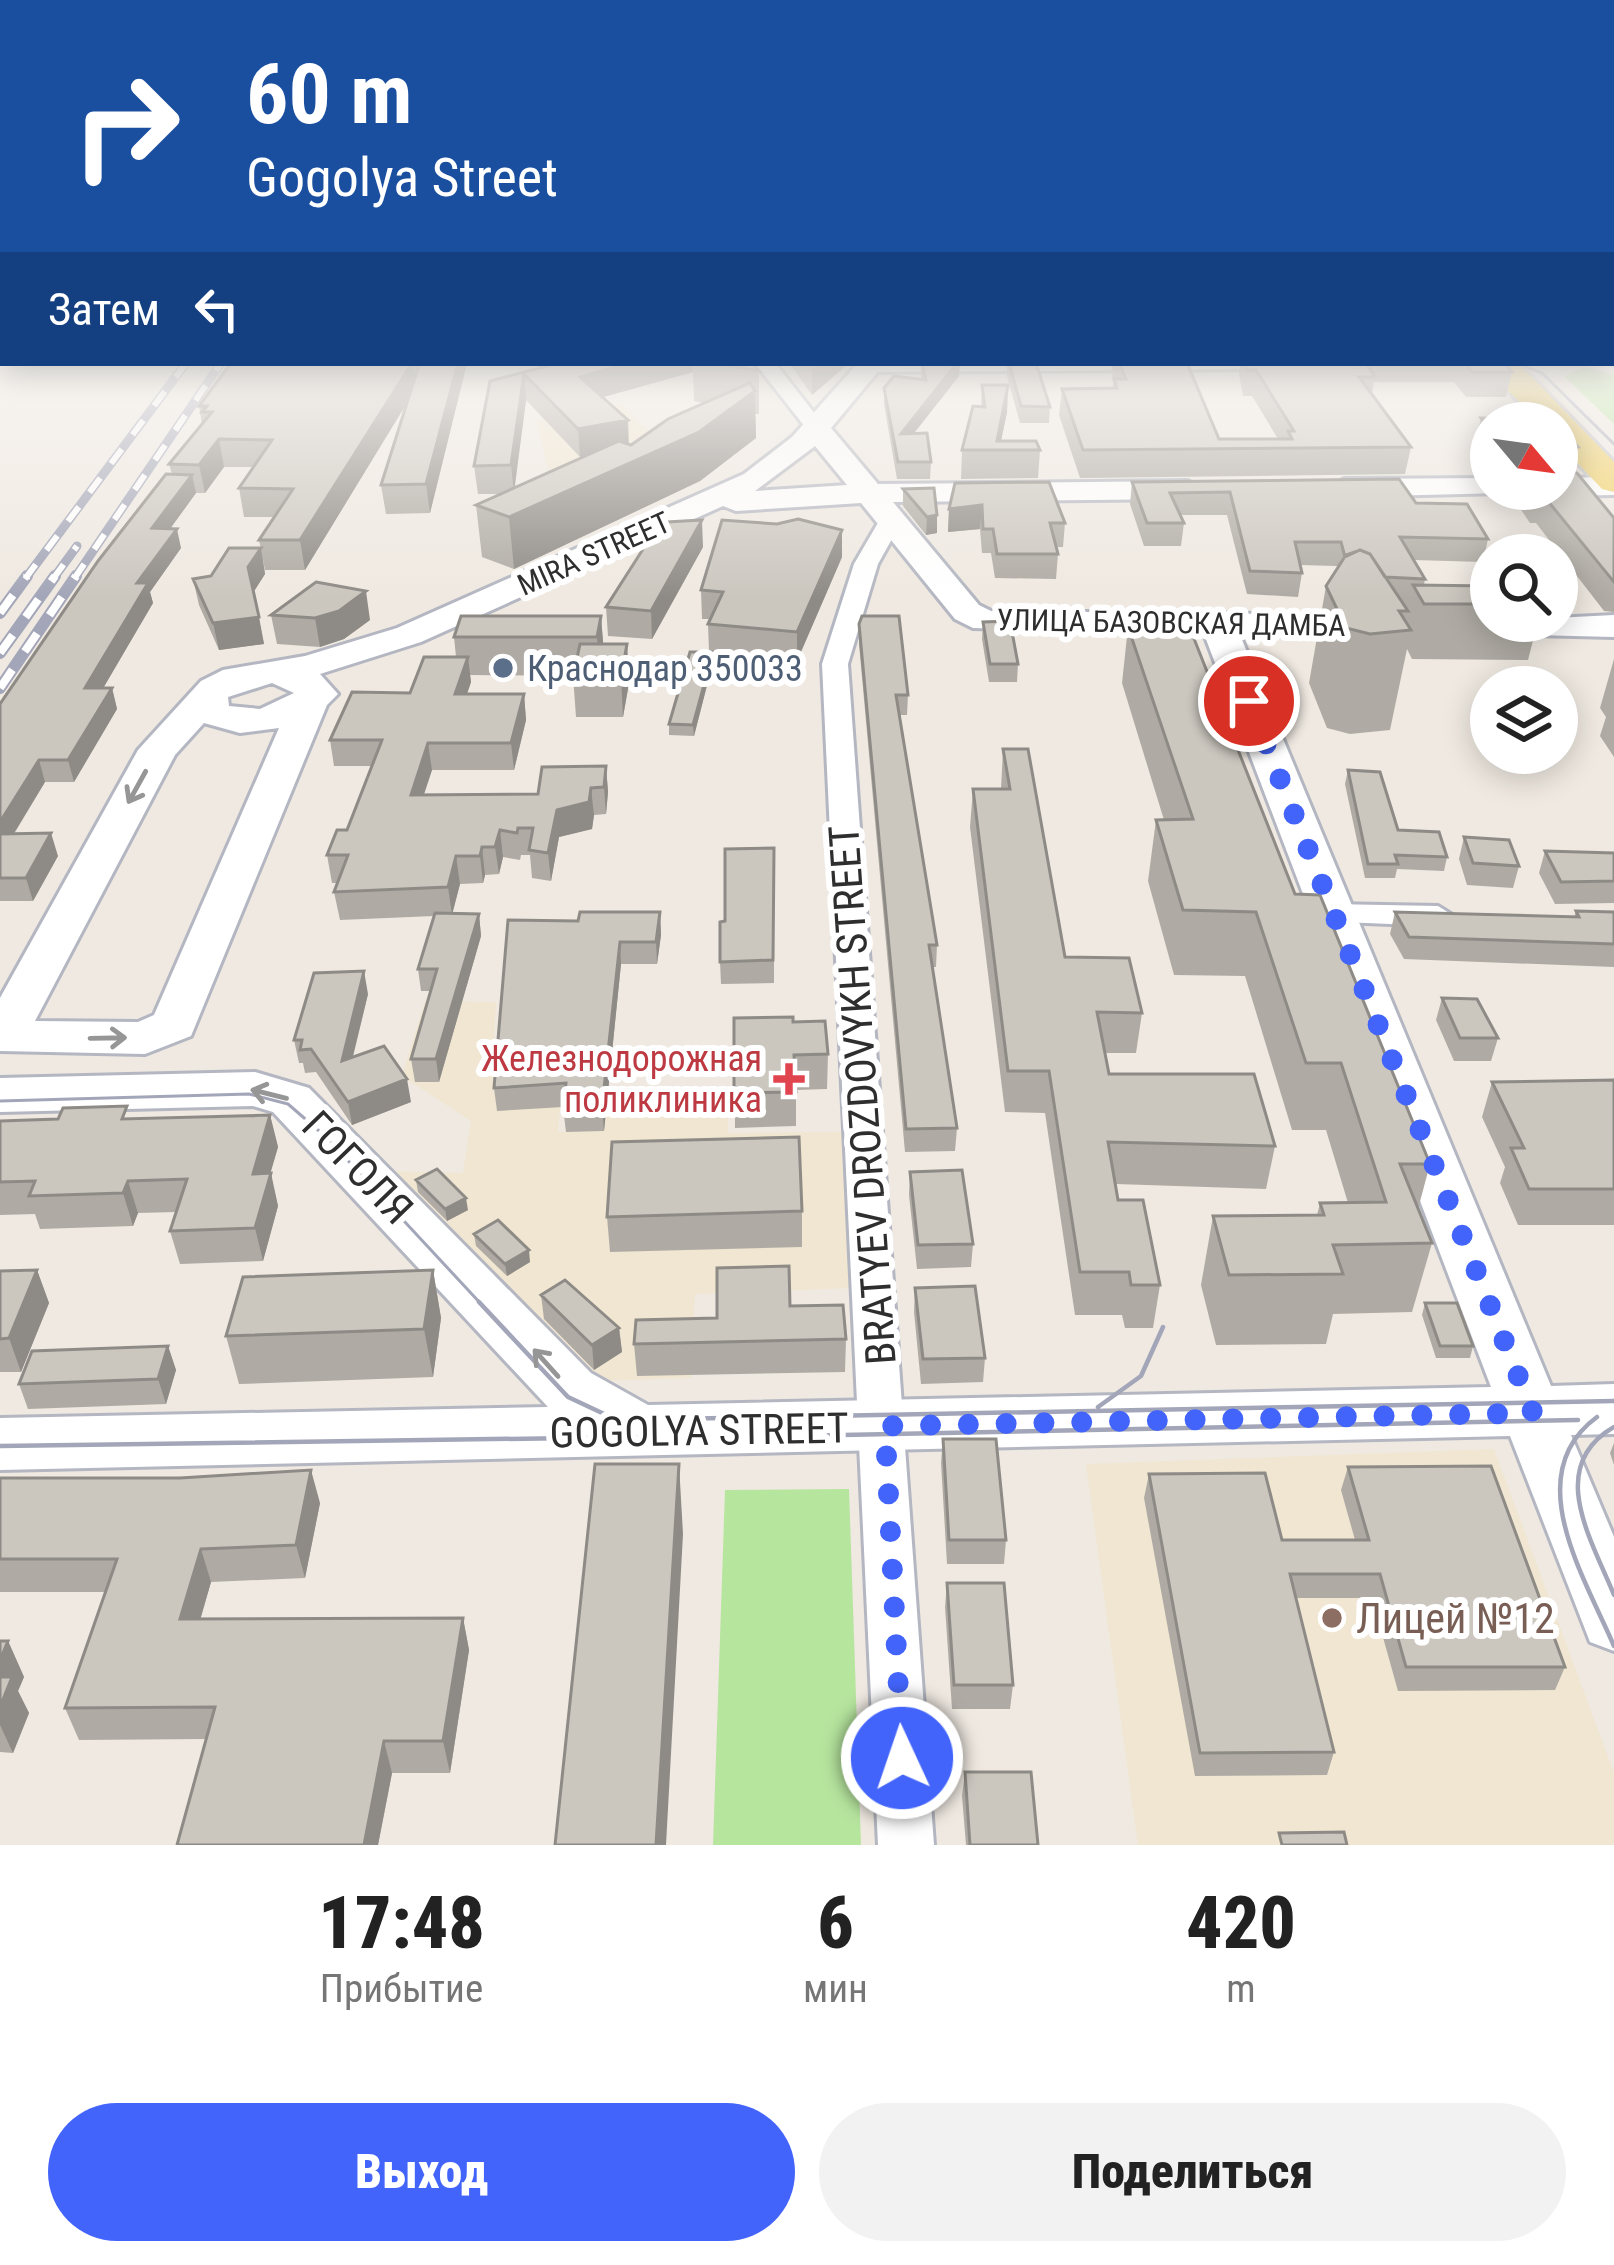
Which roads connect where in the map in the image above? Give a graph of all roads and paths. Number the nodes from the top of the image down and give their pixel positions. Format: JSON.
{"nodes":[{"id":1,"x":812,"y":425,"type":"edge"},
{"id":2,"x":827,"y":425,"type":"edge"},
{"id":3,"x":1560,"y":425,"type":"edge"},
{"id":4,"x":1581,"y":425,"type":"edge"},
{"id":5,"x":819,"y":434,"type":"junction"},
{"id":6,"x":1614,"y":457,"type":"edge"},
{"id":7,"x":1614,"y":484,"type":"edge"},
{"id":8,"x":1578,"y":486,"type":"edge"},
{"id":9,"x":1470,"y":488,"type":"edge"},
{"id":10,"x":1310,"y":489,"type":"edge"},
{"id":11,"x":1216,"y":490,"type":"edge"},
{"id":12,"x":868,"y":493,"type":"junction"},
{"id":13,"x":736,"y":502,"type":"junction"},
{"id":14,"x":890,"y":521,"type":"junction"},
{"id":15,"x":1218,"y":624,"type":"junction"},
{"id":16,"x":1614,"y":626,"type":"edge"},
{"id":17,"x":272,"y":672,"type":"junction"},
{"id":18,"x":208,"y":696,"type":"junction"},
{"id":19,"x":310,"y":700,"type":"junction"},
{"id":20,"x":1330,"y":914,"type":"junction"},
{"id":21,"x":1472,"y":917,"type":"edge"},
{"id":22,"x":3,"y":1044,"type":"edge"},
{"id":23,"x":0,"y":1095,"type":"edge"},
{"id":24,"x":1614,"y":1409,"type":"edge"},
{"id":25,"x":1533,"y":1413,"type":"junction"},
{"id":26,"x":885,"y":1426,"type":"junction"},
{"id":27,"x":640,"y":1431,"type":"junction"},
{"id":28,"x":0,"y":1444,"type":"edge"},
{"id":29,"x":1614,"y":1621,"type":"edge"},
{"id":30,"x":906,"y":1845,"type":"edge"}],
"edges":[{"from":1,"to":5,"type":"street"},
{"from":2,"to":5,"type":"street","name":"MIRA STREET"},
{"from":3,"to":7,"type":"main road"},
{"from":4,"to":6,"type":"main road"},
{"from":5,"to":12,"type":"street","name":"УЛИЦА БАЗОВСКАЯ ДАМБА"},
{"from":5,"to":13,"type":"street","name":"MIRA STREET"},
{"from":5,"to":17,"type":"street","name":"MIRA STREET"},
{"from":7,"to":8,"type":"street"},
{"from":9,"to":10,"type":"street"},
{"from":11,"to":12,"type":"street"},
{"from":12,"to":13,"type":"street"},
{"from":12,"to":14,"type":"street","name":"УЛИЦА БАЗОВСКАЯ ДАМБА"},
{"from":13,"to":19,"type":"street","name":"MIRA STREET"},
{"from":14,"to":15,"type":"street","name":"УЛИЦА БАЗОВСКАЯ ДАМБА"},
{"from":14,"to":26,"type":"street","name":"BRATYEV DROZDOVYKH STREET"},
{"from":15,"to":16,"type":"street","name":"УЛИЦА БАЗОВСКАЯ ДАМБА"},
{"from":15,"to":20,"type":"street"},
{"from":17,"to":18,"type":"street","name":"MIRA STREET"},
{"from":17,"to":19,"type":"street"},
{"from":18,"to":19,"type":"street","name":"MIRA STREET"},
{"from":18,"to":22,"type":"street","one_way":true},
{"from":22,"to":19,"type":"street","one_way":true},
{"from":20,"to":21,"type":"street"},
{"from":20,"to":25,"type":"street"},
{"from":27,"to":23,"type":"street","name":"ГОГОЛЯ","one_way":true},
{"from":24,"to":25,"type":"street","name":"GOGOLYA STREET"},
{"from":25,"to":26,"type":"street","name":"GOGOLYA STREET"},
{"from":25,"to":29,"type":"street"},
{"from":26,"to":27,"type":"street","name":"GOGOLYA STREET"},
{"from":26,"to":30,"type":"street","name":"BRATYEV DROZDOVYKH STREET"},
{"from":27,"to":28,"type":"street","name":"GOGOLYA STREET"}]}
